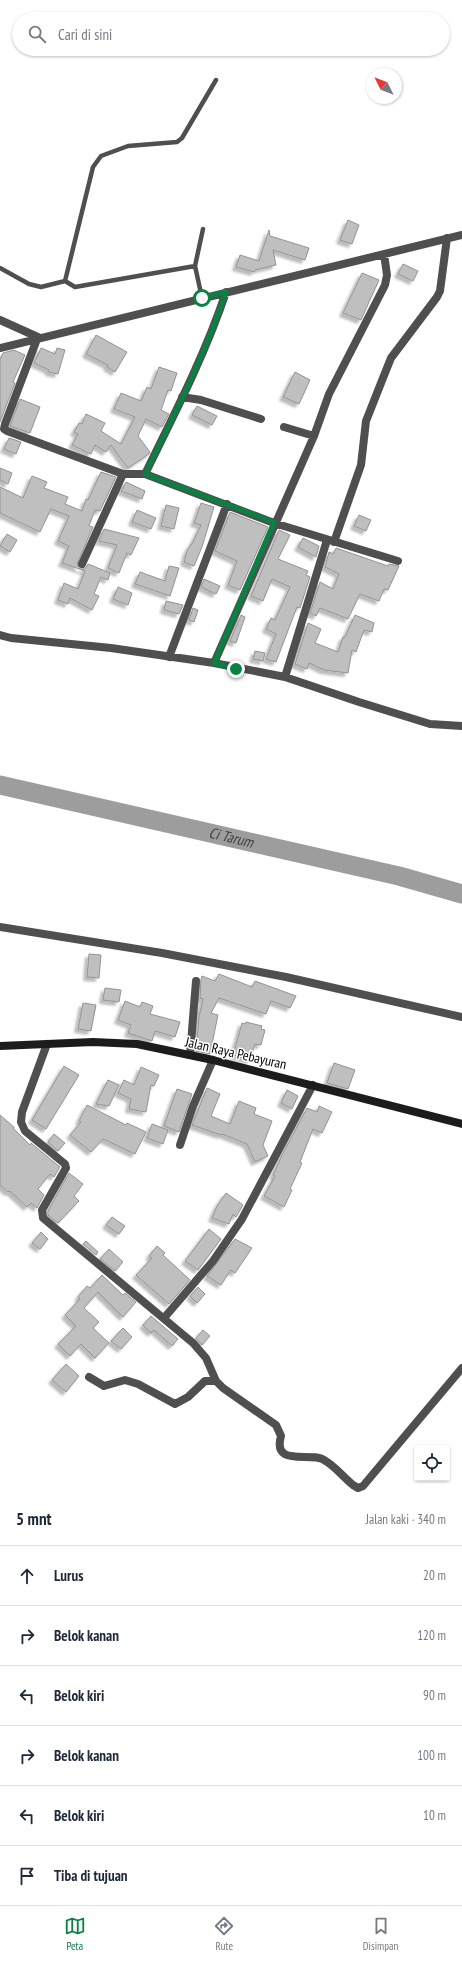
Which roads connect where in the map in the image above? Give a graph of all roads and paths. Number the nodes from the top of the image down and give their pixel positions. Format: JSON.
{"nodes":[{"id":1,"x":216,"y":80,"type":"dead end"},
{"id":2,"x":203,"y":230,"type":"dead end"},
{"id":3,"x":462,"y":235,"type":"edge"},
{"id":4,"x":447,"y":238,"type":"junction"},
{"id":5,"x":384,"y":254,"type":"junction"},
{"id":6,"x":195,"y":266,"type":"junction"},
{"id":7,"x":0,"y":268,"type":"edge"},
{"id":8,"x":65,"y":281,"type":"junction"},
{"id":9,"x":226,"y":292,"type":"junction"},
{"id":10,"x":202,"y":298,"type":"junction"},
{"id":11,"x":0,"y":320,"type":"edge"},
{"id":12,"x":38,"y":339,"type":"junction"},
{"id":13,"x":0,"y":348,"type":"edge"},
{"id":14,"x":182,"y":397,"type":"junction"},
{"id":15,"x":261,"y":419,"type":"dead end"},
{"id":16,"x":284,"y":427,"type":"dead end"},
{"id":17,"x":314,"y":436,"type":"junction"},
{"id":18,"x":123,"y":474,"type":"junction"},
{"id":19,"x":145,"y":474,"type":"junction"},
{"id":20,"x":227,"y":504,"type":"junction"},
{"id":21,"x":274,"y":522,"type":"junction"},
{"id":22,"x":331,"y":541,"type":"junction"},
{"id":23,"x":398,"y":561,"type":"dead end"},
{"id":24,"x":82,"y":564,"type":"dead end"},
{"id":25,"x":0,"y":635,"type":"edge"},
{"id":26,"x":169,"y":657,"type":"junction"},
{"id":27,"x":214,"y":663,"type":"junction"},
{"id":28,"x":285,"y":677,"type":"junction"},
{"id":29,"x":462,"y":726,"type":"edge"},
{"id":30,"x":0,"y":927,"type":"edge"},
{"id":31,"x":196,"y":981,"type":"dead end"},
{"id":32,"x":462,"y":1017,"type":"edge"},
{"id":33,"x":47,"y":1044,"type":"junction"},
{"id":34,"x":0,"y":1046,"type":"edge"},
{"id":35,"x":190,"y":1055,"type":"junction"},
{"id":36,"x":213,"y":1060,"type":"junction"},
{"id":37,"x":313,"y":1085,"type":"junction"},
{"id":38,"x":462,"y":1124,"type":"edge"},
{"id":39,"x":180,"y":1145,"type":"dead end"},
{"id":40,"x":164,"y":1318,"type":"junction"},
{"id":41,"x":462,"y":1368,"type":"edge"},
{"id":42,"x":88,"y":1377,"type":"dead end"},
{"id":43,"x":216,"y":1381,"type":"junction"}],
"edges":[{"from":1,"to":8,"type":"lane"},
{"from":2,"to":6,"type":"lane"},
{"from":3,"to":4,"type":"street"},
{"from":4,"to":5,"type":"street"},
{"from":4,"to":22,"type":"street"},
{"from":5,"to":9,"type":"street"},
{"from":5,"to":17,"type":"street"},
{"from":6,"to":8,"type":"lane"},
{"from":6,"to":10,"type":"lane"},
{"from":7,"to":8,"type":"lane"},
{"from":9,"to":10,"type":"street"},
{"from":9,"to":14,"type":"street"},
{"from":10,"to":12,"type":"street"},
{"from":11,"to":12,"type":"street"},
{"from":12,"to":13,"type":"street"},
{"from":12,"to":18,"type":"street"},
{"from":14,"to":15,"type":"street"},
{"from":14,"to":19,"type":"street"},
{"from":16,"to":17,"type":"street"},
{"from":17,"to":21,"type":"street"},
{"from":18,"to":19,"type":"street"},
{"from":18,"to":24,"type":"street"},
{"from":19,"to":20,"type":"street"},
{"from":20,"to":21,"type":"street"},
{"from":20,"to":26,"type":"street"},
{"from":21,"to":22,"type":"street"},
{"from":21,"to":27,"type":"street"},
{"from":22,"to":23,"type":"street"},
{"from":22,"to":28,"type":"street"},
{"from":25,"to":26,"type":"street"},
{"from":26,"to":27,"type":"street"},
{"from":27,"to":28,"type":"street"},
{"from":28,"to":29,"type":"street"},
{"from":30,"to":32,"type":"street"},
{"from":31,"to":35,"type":"street"},
{"from":33,"to":34,"type":"main road","name":"Jalan Raya Pebayuran"},
{"from":33,"to":35,"type":"main road","name":"Jalan Raya Pebayuran"},
{"from":33,"to":40,"type":"street"},
{"from":35,"to":36,"type":"main road","name":"Jalan Raya Pebayuran"},
{"from":36,"to":37,"type":"main road","name":"Jalan Raya Pebayuran"},
{"from":36,"to":39,"type":"street"},
{"from":37,"to":38,"type":"main road","name":"Jalan Raya Pebayuran"},
{"from":37,"to":40,"type":"street"},
{"from":40,"to":43,"type":"street"},
{"from":41,"to":43,"type":"street"},
{"from":42,"to":43,"type":"street"}]}
